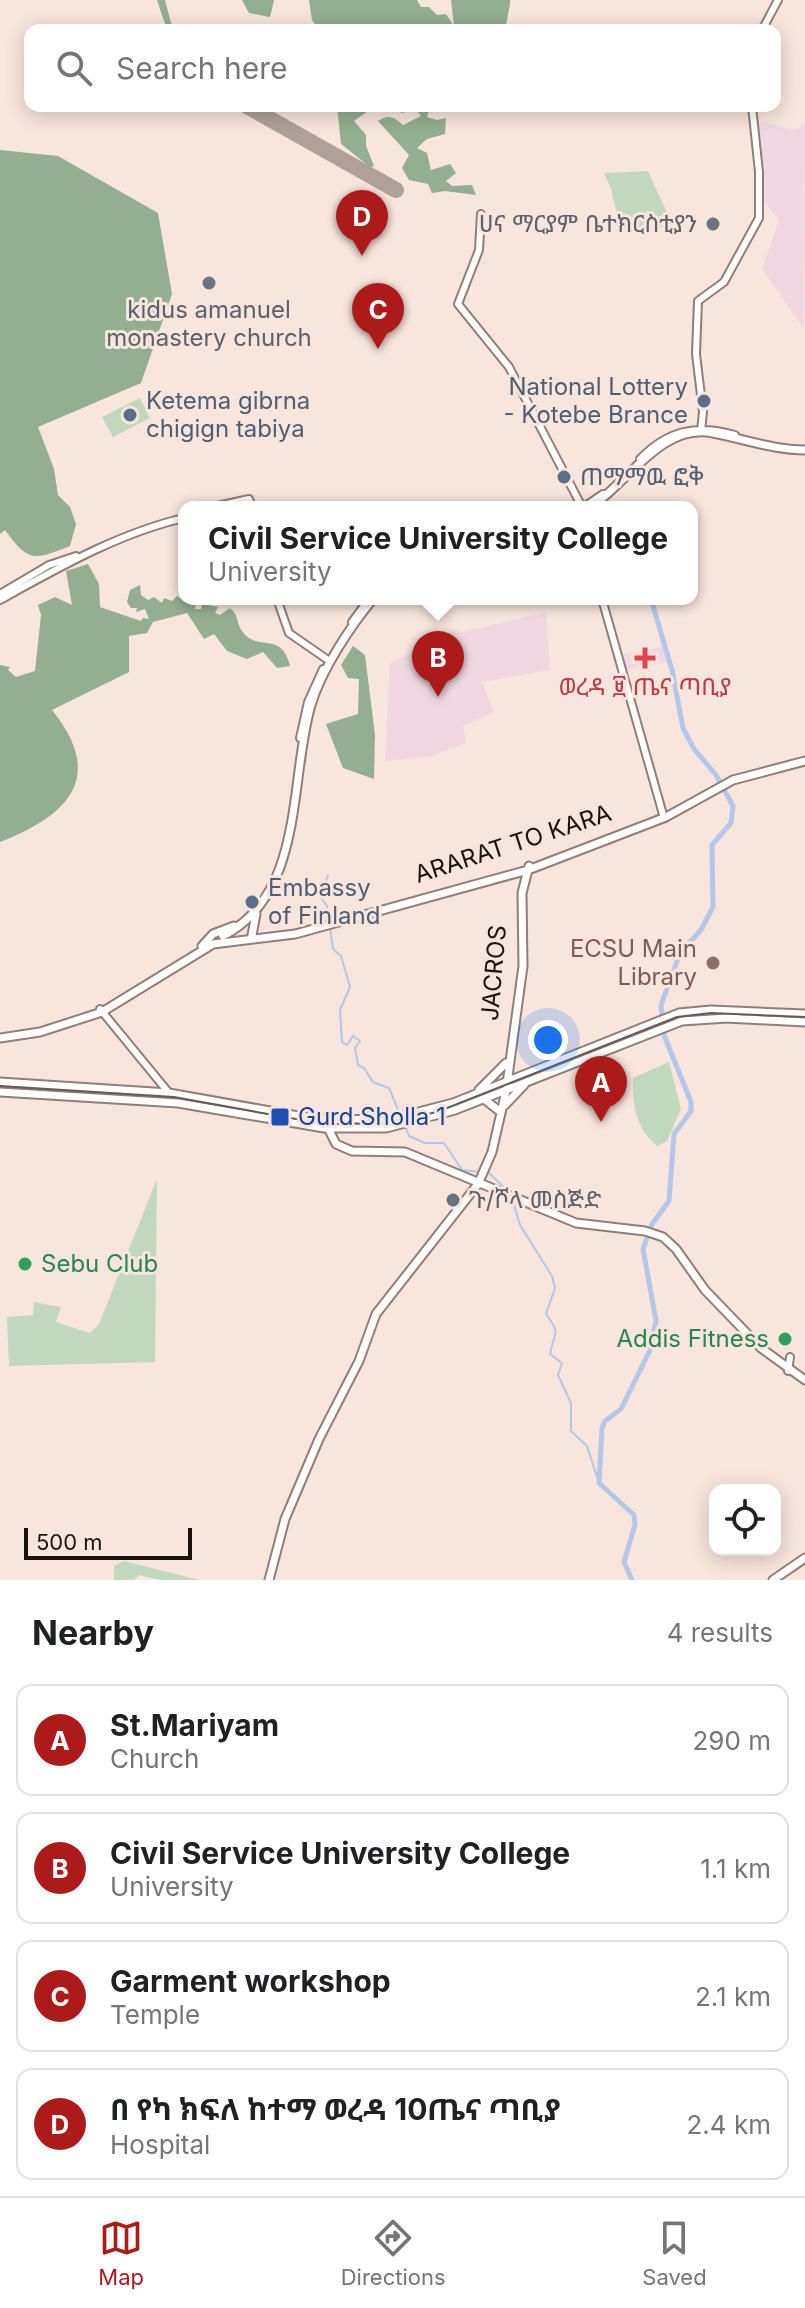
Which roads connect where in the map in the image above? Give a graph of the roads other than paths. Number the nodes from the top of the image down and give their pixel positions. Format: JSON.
{"nodes":[{"id":1,"x":778,"y":0,"type":"edge"},
{"id":2,"x":765,"y":24,"type":"edge"},
{"id":3,"x":753,"y":112,"type":"edge"},
{"id":4,"x":481,"y":214,"type":"dead end"},
{"id":5,"x":701,"y":430,"type":"junction"},
{"id":6,"x":805,"y":448,"type":"edge"},
{"id":7,"x":580,"y":501,"type":"edge"},
{"id":8,"x":592,"y":501,"type":"edge"},
{"id":9,"x":598,"y":501,"type":"edge"},
{"id":10,"x":178,"y":517,"type":"edge"},
{"id":11,"x":88,"y":553,"type":"junction"},
{"id":12,"x":0,"y":594,"type":"edge"},
{"id":13,"x":0,"y":600,"type":"edge"},
{"id":14,"x":279,"y":605,"type":"edge"},
{"id":15,"x":367,"y":605,"type":"edge"},
{"id":16,"x":367,"y":605,"type":"edge"},
{"id":17,"x":605,"y":605,"type":"edge"},
{"id":18,"x":328,"y":660,"type":"junction"},
{"id":19,"x":805,"y":760,"type":"edge"},
{"id":20,"x":293,"y":802,"type":"junction"},
{"id":21,"x":664,"y":816,"type":"junction"},
{"id":22,"x":526,"y":868,"type":"junction"},
{"id":23,"x":255,"y":911,"type":"junction"},
{"id":24,"x":329,"y":923,"type":"junction"},
{"id":25,"x":252,"y":935,"type":"junction"},
{"id":26,"x":222,"y":937,"type":"junction"},
{"id":27,"x":101,"y":1010,"type":"junction"},
{"id":28,"x":805,"y":1014,"type":"edge"},
{"id":29,"x":666,"y":1021,"type":"junction"},
{"id":30,"x":805,"y":1022,"type":"edge"},
{"id":31,"x":656,"y":1025,"type":"junction"},
{"id":32,"x":0,"y":1037,"type":"edge"},
{"id":33,"x":508,"y":1064,"type":"junction"},
{"id":34,"x":526,"y":1073,"type":"junction"},
{"id":35,"x":0,"y":1082,"type":"edge"},
{"id":36,"x":504,"y":1082,"type":"junction"},
{"id":37,"x":525,"y":1083,"type":"junction"},
{"id":38,"x":37,"y":1089,"type":"junction"},
{"id":39,"x":0,"y":1092,"type":"edge"},
{"id":40,"x":503,"y":1092,"type":"junction"},
{"id":41,"x":169,"y":1093,"type":"junction"},
{"id":42,"x":473,"y":1095,"type":"junction"},
{"id":43,"x":484,"y":1099,"type":"junction"},
{"id":44,"x":500,"y":1108,"type":"junction"},
{"id":45,"x":402,"y":1122,"type":"junction"},
{"id":46,"x":313,"y":1127,"type":"junction"},
{"id":47,"x":328,"y":1128,"type":"junction"},
{"id":48,"x":340,"y":1129,"type":"junction"},
{"id":49,"x":335,"y":1142,"type":"junction"},
{"id":50,"x":479,"y":1177,"type":"junction"},
{"id":51,"x":726,"y":1315,"type":"junction"},
{"id":52,"x":790,"y":1357,"type":"dead end"},
{"id":53,"x":788,"y":1371,"type":"junction"},
{"id":54,"x":805,"y":1382,"type":"edge"},
{"id":55,"x":805,"y":1560,"type":"edge"},
{"id":56,"x":268,"y":1580,"type":"edge"},
{"id":57,"x":775,"y":1580,"type":"edge"}],
"edges":[{"from":1,"to":2,"type":"main road"},
{"from":3,"to":5,"type":"main road"},
{"from":4,"to":7,"type":"main road"},
{"from":5,"to":6,"type":"main road"},
{"from":5,"to":8,"type":"main road"},
{"from":5,"to":9,"type":"main road"},
{"from":10,"to":11,"type":"main road"},
{"from":11,"to":12,"type":"main road"},
{"from":11,"to":13,"type":"main road"},
{"from":14,"to":18,"type":"main road"},
{"from":15,"to":18,"type":"main road"},
{"from":16,"to":20,"type":"main road"},
{"from":17,"to":21,"type":"main road"},
{"from":18,"to":20,"type":"main road"},
{"from":19,"to":21,"type":"main road","name":"ARARAT TO KARA"},
{"from":20,"to":23,"type":"main road"},
{"from":21,"to":22,"type":"main road","name":"ARARAT TO KARA"},
{"from":22,"to":24,"type":"main road","name":"ARARAT TO KARA"},
{"from":22,"to":33,"type":"main road","name":"JACROS"},
{"from":23,"to":25,"type":"main road"},
{"from":23,"to":26,"type":"main road"},
{"from":24,"to":25,"type":"main road","name":"ARARAT TO KARA"},
{"from":24,"to":26,"type":"main road","name":"ARARAT TO KARA"},
{"from":25,"to":26,"type":"main road","name":"ARARAT TO KARA"},
{"from":26,"to":27,"type":"main road"},
{"from":27,"to":32,"type":"main road"},
{"from":27,"to":41,"type":"main road"},
{"from":28,"to":29,"type":"main road"},
{"from":29,"to":30,"type":"main road"},
{"from":29,"to":31,"type":"main road"},
{"from":31,"to":34,"type":"main road"},
{"from":31,"to":37,"type":"main road"},
{"from":33,"to":34,"type":"main road"},
{"from":33,"to":36,"type":"main road","name":"JACROS"},
{"from":33,"to":42,"type":"main road"},
{"from":34,"to":36,"type":"main road"},
{"from":35,"to":38,"type":"main road"},
{"from":36,"to":40,"type":"main road","name":"JACROS"},
{"from":36,"to":42,"type":"main road"},
{"from":37,"to":40,"type":"main road"},
{"from":37,"to":44,"type":"main road"},
{"from":38,"to":39,"type":"main road"},
{"from":38,"to":41,"type":"main road"},
{"from":38,"to":46,"type":"main road"},
{"from":40,"to":43,"type":"main road"},
{"from":40,"to":44,"type":"main road","name":"JACROS"},
{"from":41,"to":45,"type":"main road"},
{"from":42,"to":45,"type":"main road"},
{"from":43,"to":44,"type":"main road"},
{"from":43,"to":45,"type":"main road"},
{"from":44,"to":50,"type":"main road","name":"JACROS"},
{"from":45,"to":48,"type":"main road"},
{"from":46,"to":47,"type":"main road"},
{"from":46,"to":49,"type":"main road"},
{"from":47,"to":48,"type":"main road"},
{"from":47,"to":49,"type":"main road"},
{"from":48,"to":49,"type":"main road"},
{"from":49,"to":50,"type":"main road"},
{"from":50,"to":51,"type":"main road"},
{"from":50,"to":56,"type":"main road"},
{"from":51,"to":53,"type":"main road"},
{"from":51,"to":54,"type":"main road"},
{"from":52,"to":53,"type":"main road"},
{"from":53,"to":54,"type":"main road"},
{"from":55,"to":57,"type":"main road"}]}
